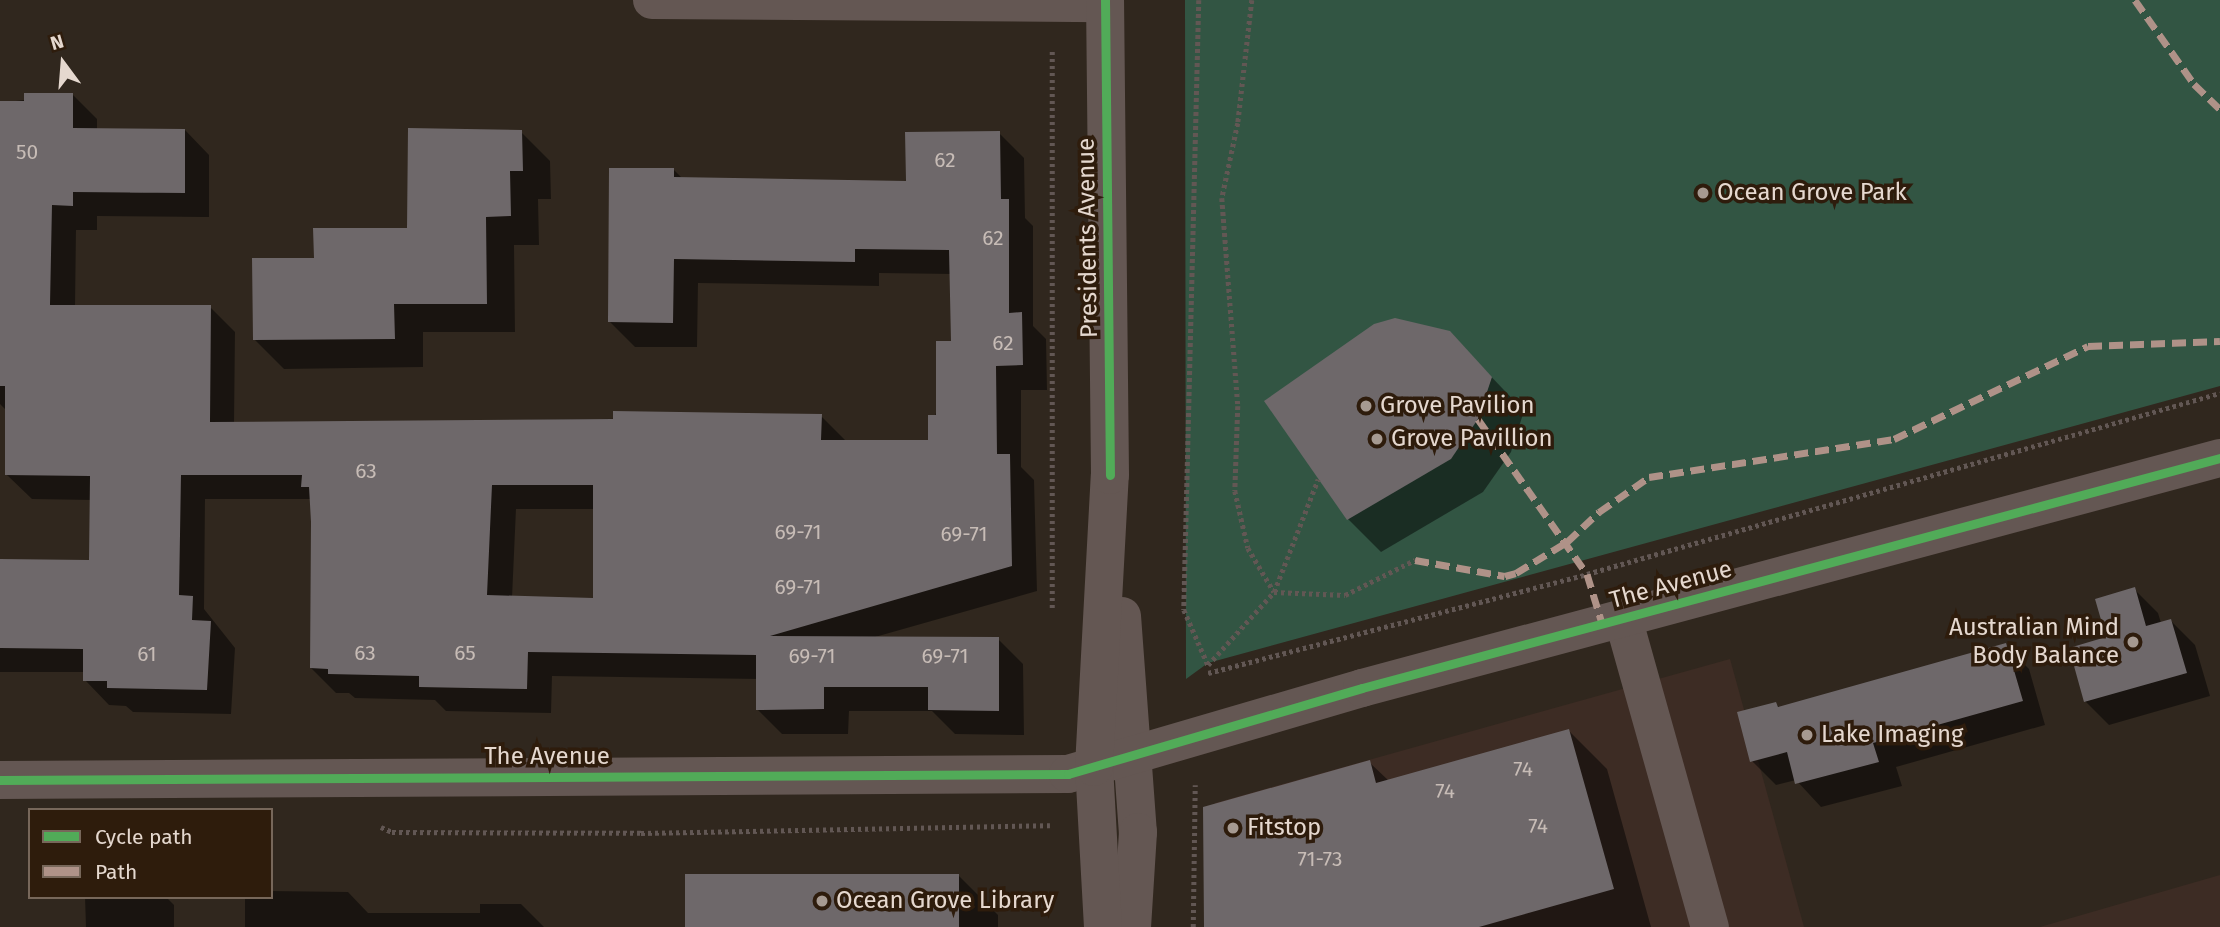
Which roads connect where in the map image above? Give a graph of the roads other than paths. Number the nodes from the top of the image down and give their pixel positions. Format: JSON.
{"nodes":[{"id":1,"x":652,"y":0,"type":"edge"},
{"id":2,"x":1105,"y":1,"type":"edge"},
{"id":3,"x":2220,"y":458,"type":"edge"},
{"id":4,"x":1110,"y":475,"type":"junction"},
{"id":5,"x":1623,"y":618,"type":"junction"},
{"id":6,"x":1134,"y":754,"type":"junction"},
{"id":7,"x":1094,"y":767,"type":"junction"},
{"id":8,"x":0,"y":780,"type":"edge"},
{"id":9,"x":1103,"y":927,"type":"edge"},
{"id":10,"x":1132,"y":927,"type":"edge"},
{"id":11,"x":1710,"y":927,"type":"edge"}],
"edges":[{"from":1,"to":2,"type":"street"},
{"from":2,"to":4,"type":"street","name":"Presidents Avenue"},
{"from":3,"to":5,"type":"street","name":"The Avenue"},
{"from":4,"to":6,"type":"street","name":"Presidents Avenue"},
{"from":4,"to":7,"type":"street","name":"Presidents Avenue"},
{"from":5,"to":6,"type":"street","name":"The Avenue"},
{"from":5,"to":11,"type":"street"},
{"from":6,"to":7,"type":"street","name":"The Avenue"},
{"from":6,"to":10,"type":"street","name":"Presidents Avenue"},
{"from":7,"to":8,"type":"street","name":"The Avenue"},
{"from":7,"to":9,"type":"street","name":"Presidents Avenue"}]}
